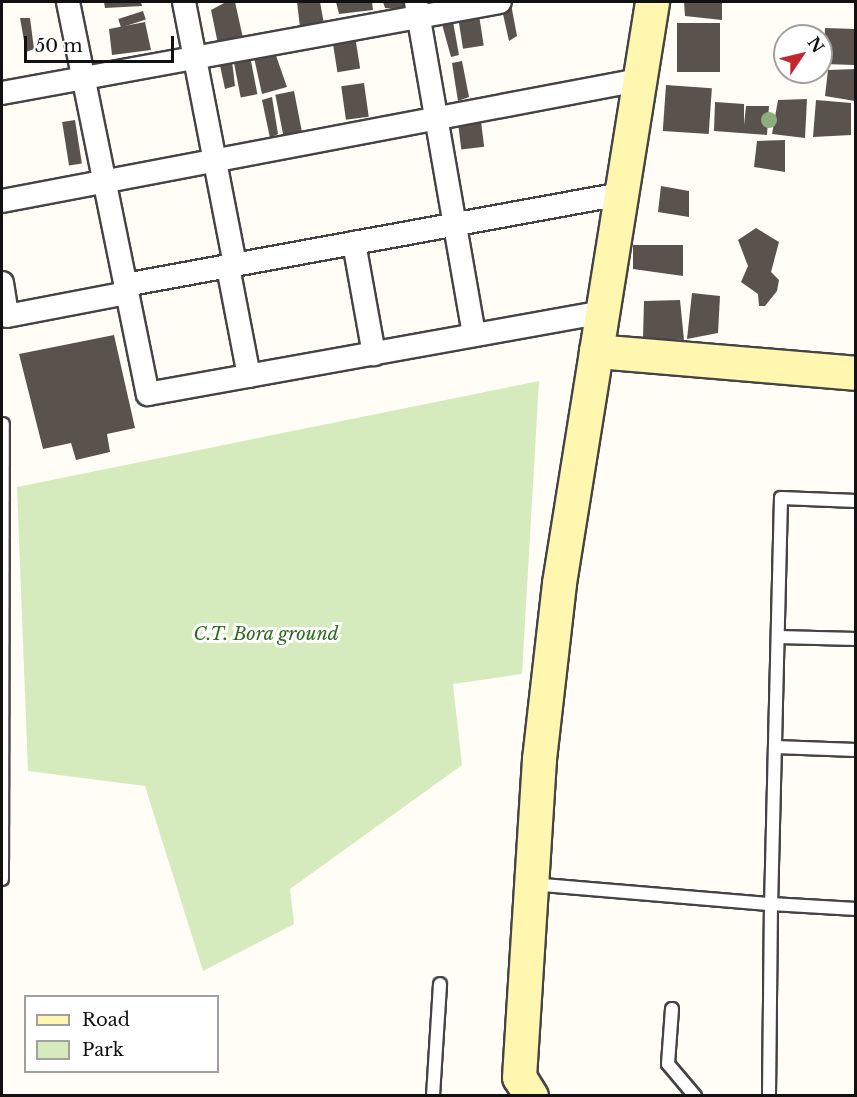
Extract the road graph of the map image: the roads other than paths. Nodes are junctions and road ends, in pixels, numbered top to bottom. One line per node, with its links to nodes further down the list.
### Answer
1 (68, 2): 7 (street)
2 (184, 2): 6 (street)
3 (500, 2): 5 (street)
4 (652, 2): 8 (street)
5 (418, 10): 6 (street); 10 (street)
6 (195, 58): 7 (street); 11 (street)
7 (83, 78): 9 (street); 12 (street)
8 (639, 80): 10 (street); 13 (street)
9 (2, 93)
10 (437, 118): 11 (street); 15 (street)
11 (214, 161): 12 (street); 17 (street)
12 (104, 182): 14 (street); 19 (street)
13 (621, 194): 15 (street); 20 (street)
14 (2, 201)
15 (455, 225): 16 (street); 21 (street)
16 (354, 243): 17 (street); 23 (street)
17 (232, 266): 19 (street); 25 (street)
18 (2, 283): 19 (street)
19 (126, 289): 25 (street)
20 (602, 312): 21 (street); 22 (street)
21 (474, 335): 23 (street)
22 (596, 351): 24 (street); 33 (street)
23 (374, 354): 25 (street)
24 (855, 373)
25 (249, 376)
26 (3, 424): 32 (lane)
27 (855, 501): 28 (lane)
28 (778, 637): 29 (lane); 30 (lane)
29 (855, 639)
30 (775, 747): 31 (lane); 34 (lane)
31 (855, 750)
32 (2, 879)
33 (530, 884): 34 (lane); 39 (street)
34 (771, 904): 35 (lane); 41 (lane)
35 (855, 909)
36 (440, 984): 38 (lane)
37 (672, 1009): 40 (lane)
38 (433, 1095)
39 (531, 1095)
40 (695, 1095)
41 (769, 1095)

